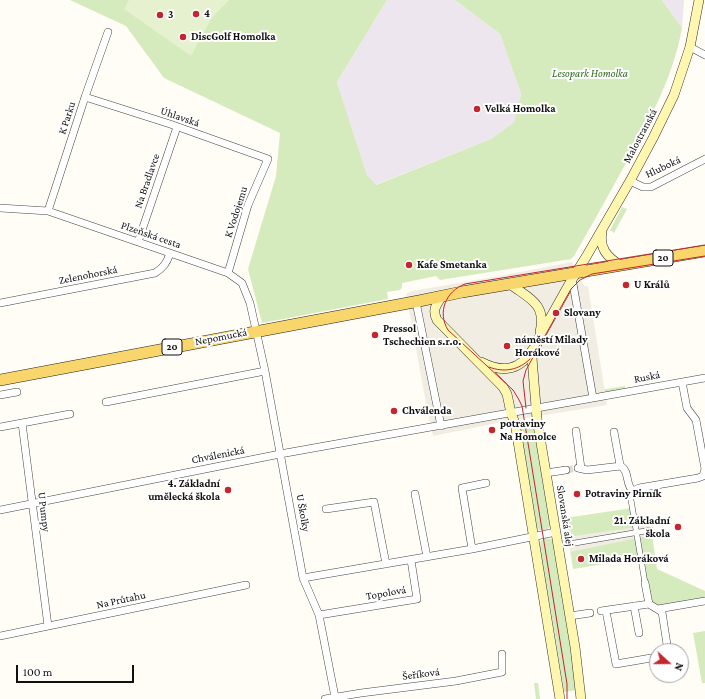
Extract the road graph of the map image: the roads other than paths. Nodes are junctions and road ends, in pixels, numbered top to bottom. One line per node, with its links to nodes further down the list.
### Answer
1 (699, 0): 3 (main road, Malostranská)
2 (108, 32): 5 (street, K Parku)
3 (690, 47): 4 (street); 9 (main road, Malostranská)
4 (705, 54)
5 (85, 97): 6 (street, Úhlavská); 11 (street, K Parku)
6 (177, 127): 7 (street, Úhlavská); 13 (street, Na Bradlavce)
7 (268, 159): 17 (street, K Vodojemu)
8 (705, 159): 9 (street, Hluboká)
9 (630, 181): 12 (main road, Malostranská)
10 (0, 208): 11 (street, Plzeňská cesta)
11 (48, 211): 13 (street, Plzeňská cesta)
12 (605, 223): 16 (main road); 18 (main road, Malostranská)
13 (138, 242): 15 (street, Plzeňská cesta)
14 (705, 251): 16 (main road, 20)
15 (170, 253): 17 (street, Plzeňská cesta); 22 (street, Zelenohorská)
16 (620, 265): 18 (main road, 20)
17 (228, 273): 24 (street, Plzeňská cesta)
18 (574, 275): 19 (main road, 20); 25 (main road); 33 (street)
19 (510, 284): 20 (main road, 20); 25 (main road)
20 (442, 296): 21 (main road, 20); 23 (main road)
21 (418, 302): 23 (main road); 24 (main road, Nepomucká / 20); 39 (street)
22 (0, 303)
23 (435, 315): 26 (main road)
24 (256, 331): 27 (street, U Školky); 29 (main road, Nepomucká / 20)
25 (537, 341): 26 (main road); 35 (main road)
26 (475, 358): 36 (main road)
27 (265, 370): 34 (street); 43 (street, U Školky)
28 (705, 378): 30 (street, Ruská)
29 (0, 380)
30 (682, 382): 33 (street, Ruská); 48 (street)
31 (17, 392): 32 (street)
32 (0, 395)
33 (593, 398): 35 (street)
34 (106, 402)
35 (536, 408): 36 (street); 46 (main road, Slovanská alej)
36 (511, 413): 39 (street); 56 (main road)
37 (70, 414): 38 (street)
38 (22, 423): 40 (street); 50 (street, U Pumpy)
39 (441, 426): 43 (street, Chválenická)
40 (0, 428)
41 (576, 431): 44 (street)
42 (614, 432): 44 (street)
43 (280, 454): 50 (street, Chválenická); 62 (street, U Školky)
44 (620, 465): 48 (street)
45 (566, 470): 46 (street)
46 (546, 473): 54 (main road, Slovanská alej)
47 (486, 483): 58 (street)
48 (633, 491): 55 (street)
49 (415, 494): 59 (street)
50 (32, 504): 52 (street, Chválenická); 72 (street, U Pumpy)
51 (326, 509): 61 (street)
52 (0, 510)
53 (651, 530): 55 (street)
54 (556, 532): 56 (street); 71 (main road, Slovanská alej)
55 (636, 532): 57 (street); 63 (street)
56 (534, 536): 58 (street); 80 (main road)
57 (569, 544)
58 (472, 549): 59 (street)
59 (427, 557): 60 (street)
60 (410, 560): 61 (street); 70 (street, Topolová)
61 (386, 564): 62 (street)
62 (303, 578): 70 (street, U Školky)
63 (645, 583): 66 (street)
64 (246, 585): 72 (street, Na Průtahu)
65 (705, 601): 68 (street)
66 (649, 604): 67 (street); 68 (street)
67 (634, 606): 73 (street); 77 (street)
68 (660, 610): 75 (street)
69 (590, 613): 71 (street)
70 (319, 615): 78 (street, U Školky)
71 (570, 616): 81 (main road, Slovanská alej)
72 (48, 626): 74 (street, Na Průtahu)
73 (639, 633)
74 (0, 636)
75 (666, 643)
76 (502, 654): 78 (street, Šeříková)
77 (649, 658)
78 (335, 697): 79 (street, Šeříková)
79 (325, 699)
80 (560, 699)
81 (582, 699)

